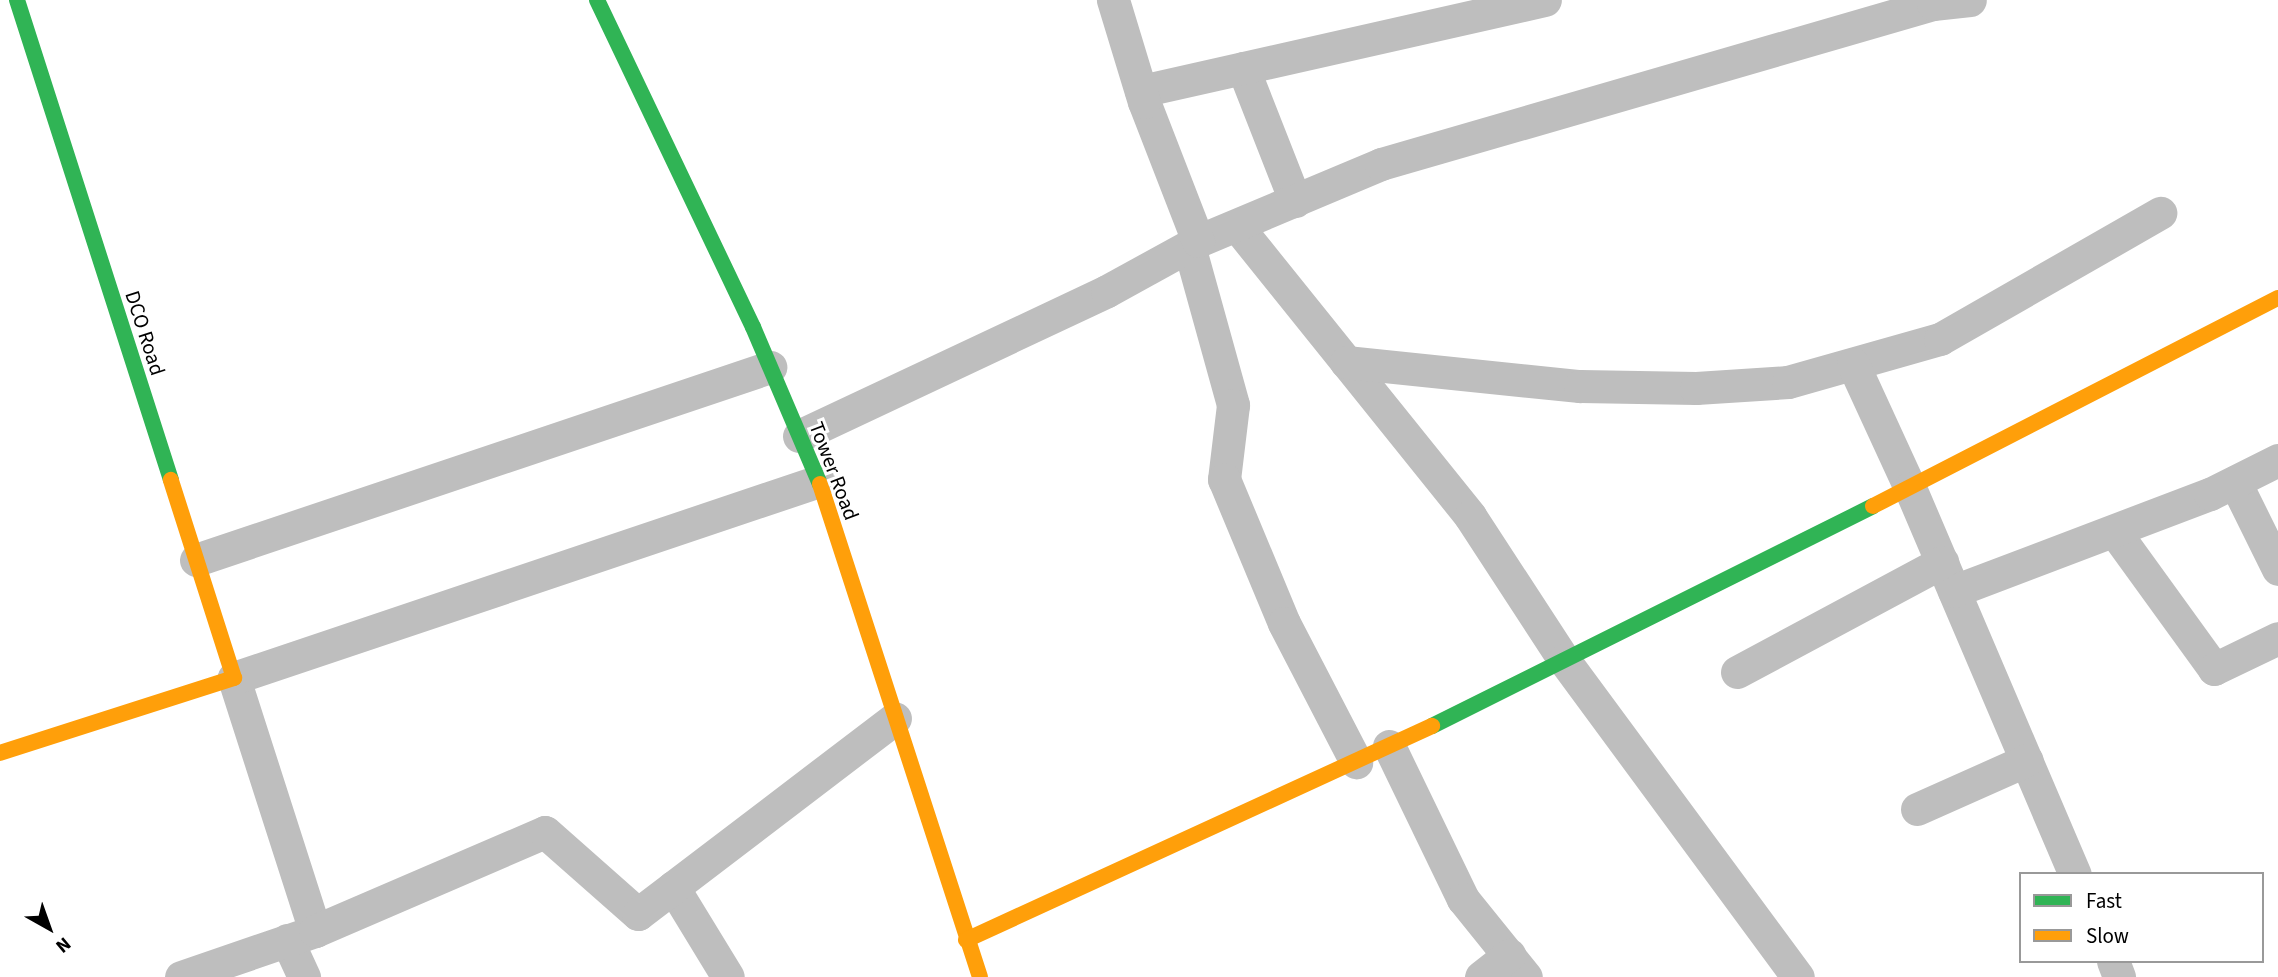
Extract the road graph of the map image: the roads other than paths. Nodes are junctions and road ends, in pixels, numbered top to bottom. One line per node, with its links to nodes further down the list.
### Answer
1 (17, 0): 22 (street, DCO Road)
2 (597, 0): 15 (street, Tower Road)
3 (1113, 0): 7 (street)
4 (1545, 0): 6 (street)
5 (1970, 0): 8 (street)
6 (1243, 68): 7 (street); 8 (street)
7 (1141, 91): 11 (street)
8 (1295, 201): 10 (street)
9 (2160, 213): 14 (street)
10 (1237, 226): 11 (street); 13 (street)
11 (1193, 244): 16 (street); 33 (street)
12 (2278, 298): 20 (street)
13 (1346, 362): 14 (street); 26 (street)
14 (1853, 364): 20 (street)
15 (770, 367): 16 (street, Tower Road); 22 (street)
16 (799, 436): 18 (street, Tower Road)
17 (2278, 460): 19 (street)
18 (819, 481): 28 (street); 29 (street, Tower Road)
19 (2235, 482): 21 (street); 23 (street)
20 (1910, 488): 24 (street); 26 (street)
21 (2115, 532): 24 (street); 25 (street)
22 (196, 560): 28 (street, DCO Road)
23 (2278, 569)
24 (1948, 577): 27 (street); 32 (street)
25 (2278, 639)
26 (1564, 660): 30 (street); 45 (street)
27 (1737, 672)
28 (234, 678): 31 (street); 37 (street)
29 (895, 718): 36 (street); 38 (street, Tower Road)
30 (1389, 746): 33 (street); 39 (street)
31 (0, 752)
32 (2027, 761): 34 (street); 35 (street)
33 (1356, 762): 38 (street)
34 (1917, 809)
35 (2074, 872)
36 (673, 887): 37 (street); 42 (street)
37 (301, 935): 40 (street); 41 (street)
38 (966, 940): 43 (street, Tower Road)
39 (1518, 966): 44 (street)
40 (181, 977)
41 (304, 977)
42 (728, 977)
43 (980, 977)
44 (1481, 977)
45 (1798, 977)

